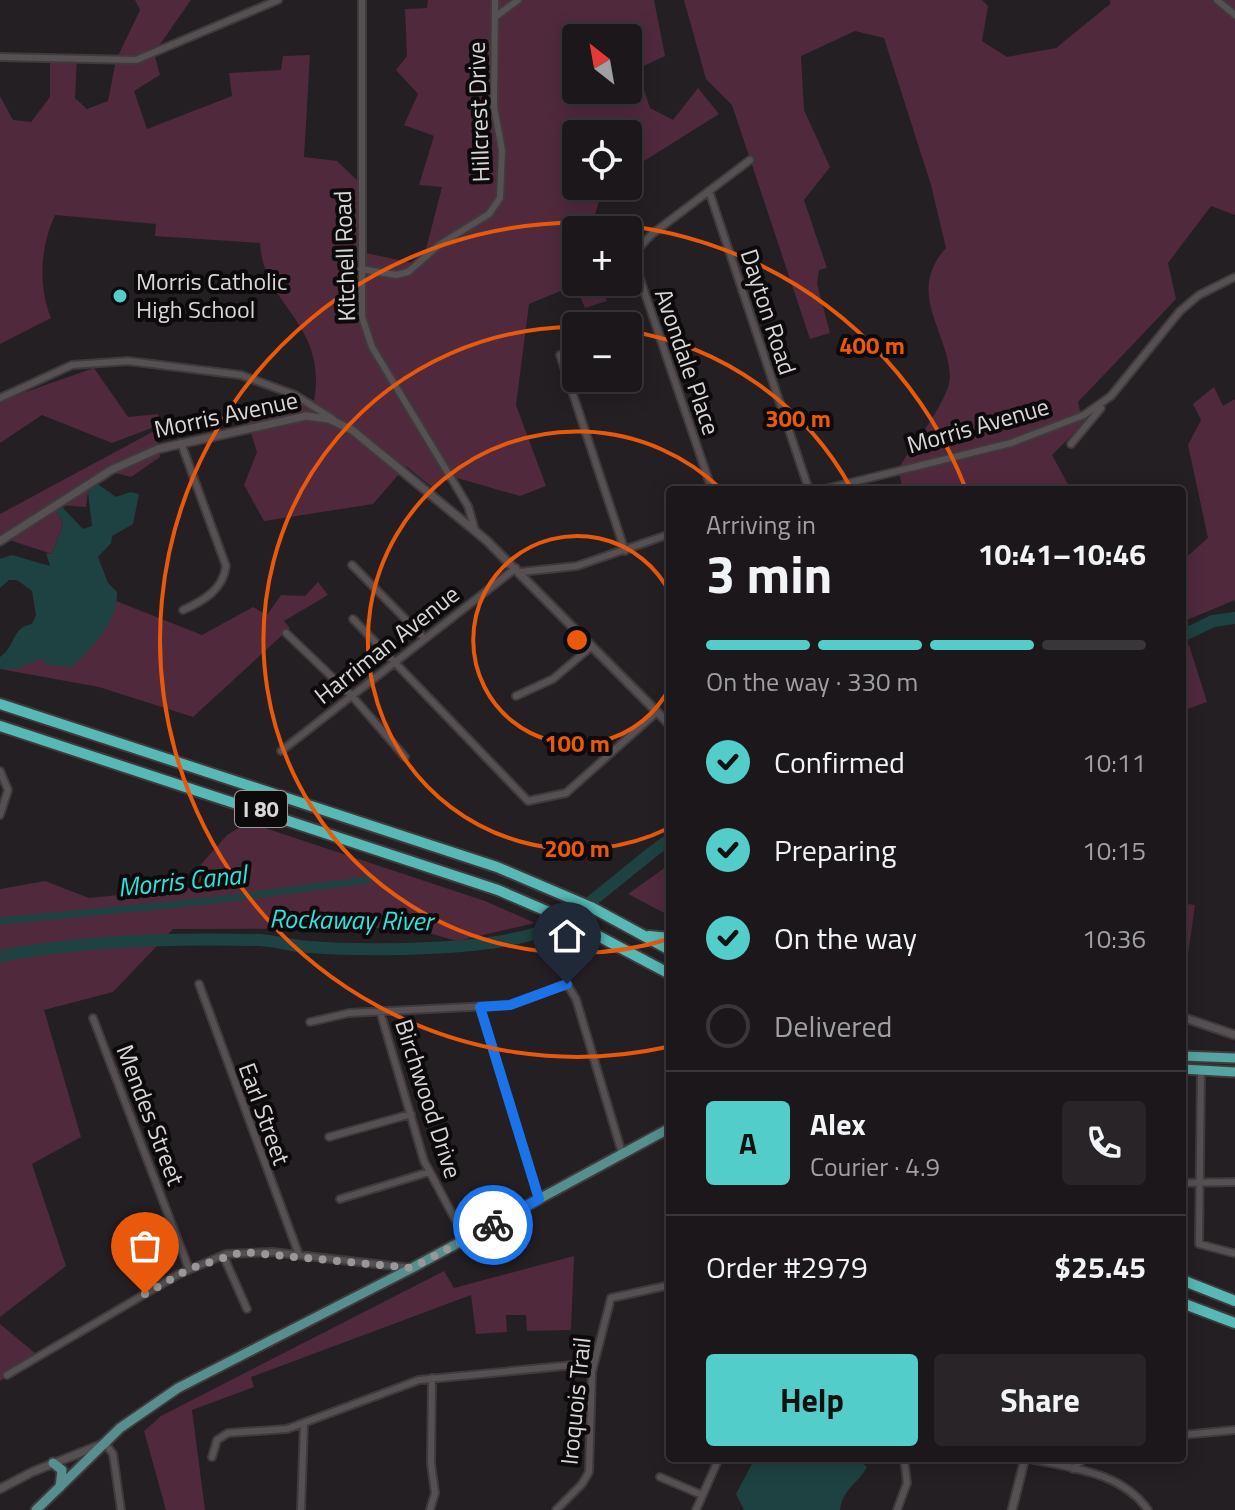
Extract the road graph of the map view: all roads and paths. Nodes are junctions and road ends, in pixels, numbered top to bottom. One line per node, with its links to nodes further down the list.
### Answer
1 (278, 0): 8 (street)
2 (362, 0): 11 (street, Kitchell Road)
3 (495, 0): 7 (street, Hillcrest Drive)
4 (518, 0): 7 (street)
5 (1218, 0): 6 (street)
6 (1235, 15)
7 (494, 17): 11 (street, Hillcrest Drive)
8 (0, 57)
9 (750, 160): 10 (street)
10 (709, 191): 19 (street, Avondale Place); 20 (street, Dayton Road)
11 (361, 269): 22 (street, Kitchell Road)
12 (1235, 277): 14 (street, Morris Avenue)
13 (560, 355): 25 (street)
14 (1111, 396): 18 (street); 21 (street, Morris Avenue)
15 (0, 398): 16 (street)
16 (338, 422): 17 (street, Morris Avenue); 22 (street)
17 (181, 443): 24 (street, Morris Avenue); 28 (street)
18 (1071, 444)
19 (711, 486)
20 (808, 486)
21 (837, 486)
22 (475, 530): 27 (street)
23 (666, 536): 25 (street)
24 (0, 541)
25 (625, 551): 27 (street)
26 (352, 565): 31 (street)
27 (518, 570): 31 (street, Harriman Avenue); 32 (street)
28 (183, 610)
29 (353, 619): 33 (street)
30 (286, 633): 34 (street)
31 (425, 639): 33 (street, Harriman Avenue)
32 (592, 646): 35 (street); 37 (street)
33 (394, 663): 34 (street, Harriman Avenue); 37 (street)
34 (352, 696): 40 (street, Harriman Avenue); 41 (street)
35 (516, 696)
36 (0, 704): 44 (highway, I 80)
37 (657, 712): 38 (street)
38 (666, 721)
39 (0, 726): 47 (highway, I 80)
40 (281, 751)
41 (405, 757)
42 (0, 771): 43 (street)
43 (0, 815)
44 (645, 935): 45 (highway); 46 (highway, I 80)
45 (666, 938)
46 (666, 948)
47 (666, 972)
48 (199, 984): 73 (street, Earl Street)
49 (480, 1007): 50 (street); 63 (street); 69 (street)
50 (380, 1011): 53 (street); 60 (street, Birchwood Drive)
51 (93, 1018): 75 (street, Mendes Street)
52 (1186, 1018): 54 (street)
53 (310, 1022)
54 (1235, 1035)
55 (1186, 1056): 56 (highway)
56 (1235, 1058)
57 (1186, 1069): 58 (highway)
58 (1201, 1070): 59 (highway); 67 (street)
59 (1235, 1072)
60 (411, 1114): 62 (street); 64 (street, Birchwood Drive)
61 (666, 1130): 63 (main road)
62 (329, 1137)
63 (622, 1153): 69 (main road)
64 (429, 1172): 68 (street); 70 (street, Birchwood Drive)
65 (1235, 1182): 67 (street)
66 (1186, 1183): 67 (street)
67 (1200, 1183): 71 (street)
68 (340, 1199)
69 (539, 1199): 70 (main road)
70 (466, 1240): 74 (main road)
71 (1233, 1253)
72 (223, 1255): 73 (street); 75 (street); 80 (street)
73 (299, 1255): 74 (street)
74 (412, 1268): 88 (main road)
75 (189, 1269): 83 (street)
76 (1186, 1282): 78 (highway)
77 (666, 1286): 82 (street, Iroquois Trail)
78 (1235, 1301)
79 (1186, 1305): 81 (highway)
80 (247, 1309)
81 (1235, 1323)
82 (594, 1363): 84 (street); 105 (street, Iroquois Trail)
83 (7, 1375)
84 (432, 1378): 85 (street); 104 (street)
85 (304, 1424): 89 (street); 103 (street)
86 (1235, 1430): 87 (street)
87 (1186, 1435)
88 (105, 1443): 95 (street); 98 (main road); 102 (street)
89 (212, 1457)
90 (717, 1462): 100 (street)
91 (904, 1462): 107 (street)
92 (1025, 1462): 108 (street)
93 (1043, 1462): 96 (street)
94 (1080, 1462): 96 (street)
95 (53, 1463): 98 (main road); 99 (street)
96 (1073, 1469): 109 (street)
97 (660, 1477): 100 (street)
98 (60, 1487): 101 (main road)
99 (0, 1489)
100 (702, 1495): 106 (street)
101 (36, 1510)
102 (121, 1510)
103 (301, 1510)
104 (430, 1510)
105 (556, 1510)
106 (696, 1510)
107 (897, 1510)
108 (1012, 1510)
109 (1148, 1510)

